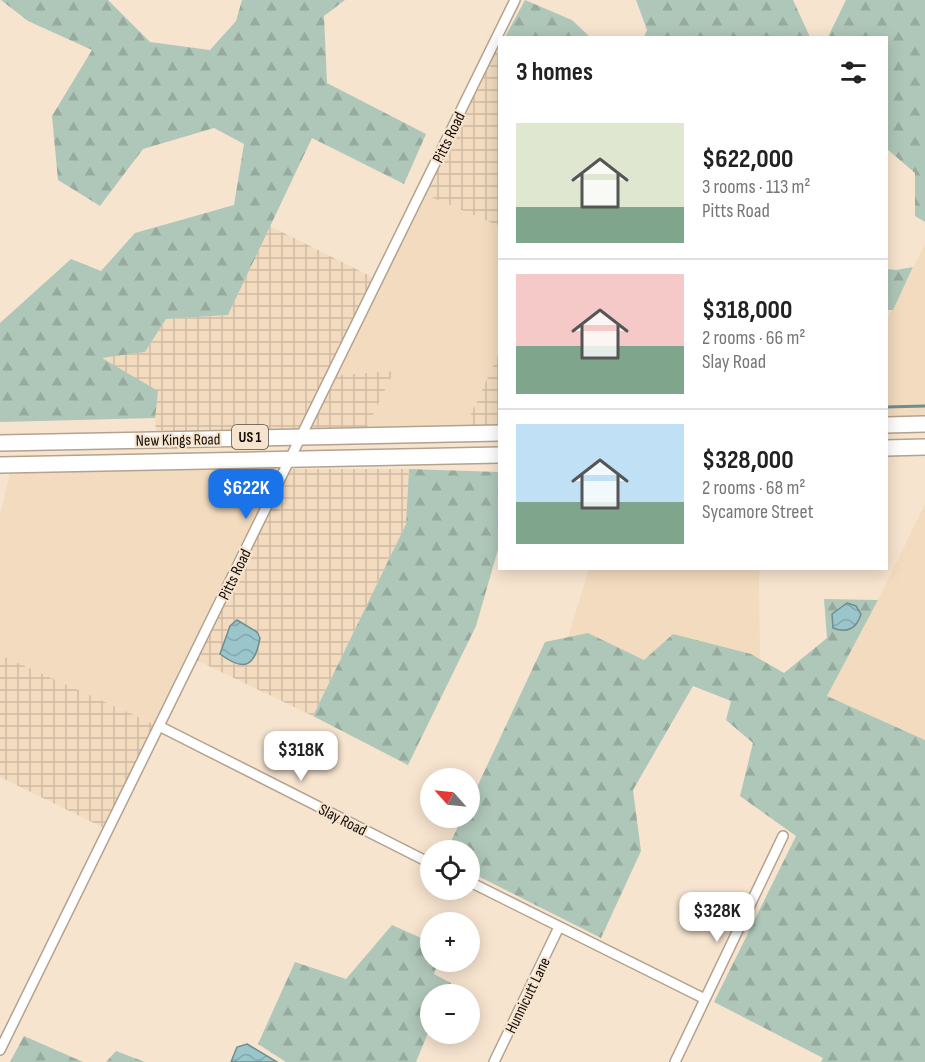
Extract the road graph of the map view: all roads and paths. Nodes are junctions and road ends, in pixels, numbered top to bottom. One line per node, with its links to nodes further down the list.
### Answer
1 (515, 0): 5 (street, Pitts Road)
2 (925, 424): 3 (highway)
3 (888, 425)
4 (498, 433): 5 (highway, New Kings Road / US 1)
5 (302, 436): 6 (highway, New Kings Road / US 1); 10 (street, Pitts Road)
6 (0, 443)
7 (925, 447): 8 (highway)
8 (888, 448)
9 (498, 455): 10 (highway, New Kings Road / US 1)
10 (290, 459): 11 (highway, New Kings Road / US 1); 12 (street, Pitts Road)
11 (0, 465)
12 (159, 726): 14 (street, Slay Road); 18 (street, Pitts Road)
13 (783, 836): 17 (street)
14 (420, 858)
15 (480, 887): 16 (street)
16 (559, 927): 17 (street); 19 (street, Hunnicutt Lane)
17 (705, 999): 20 (street)
18 (0, 1050)
19 (494, 1062)
20 (675, 1062)

